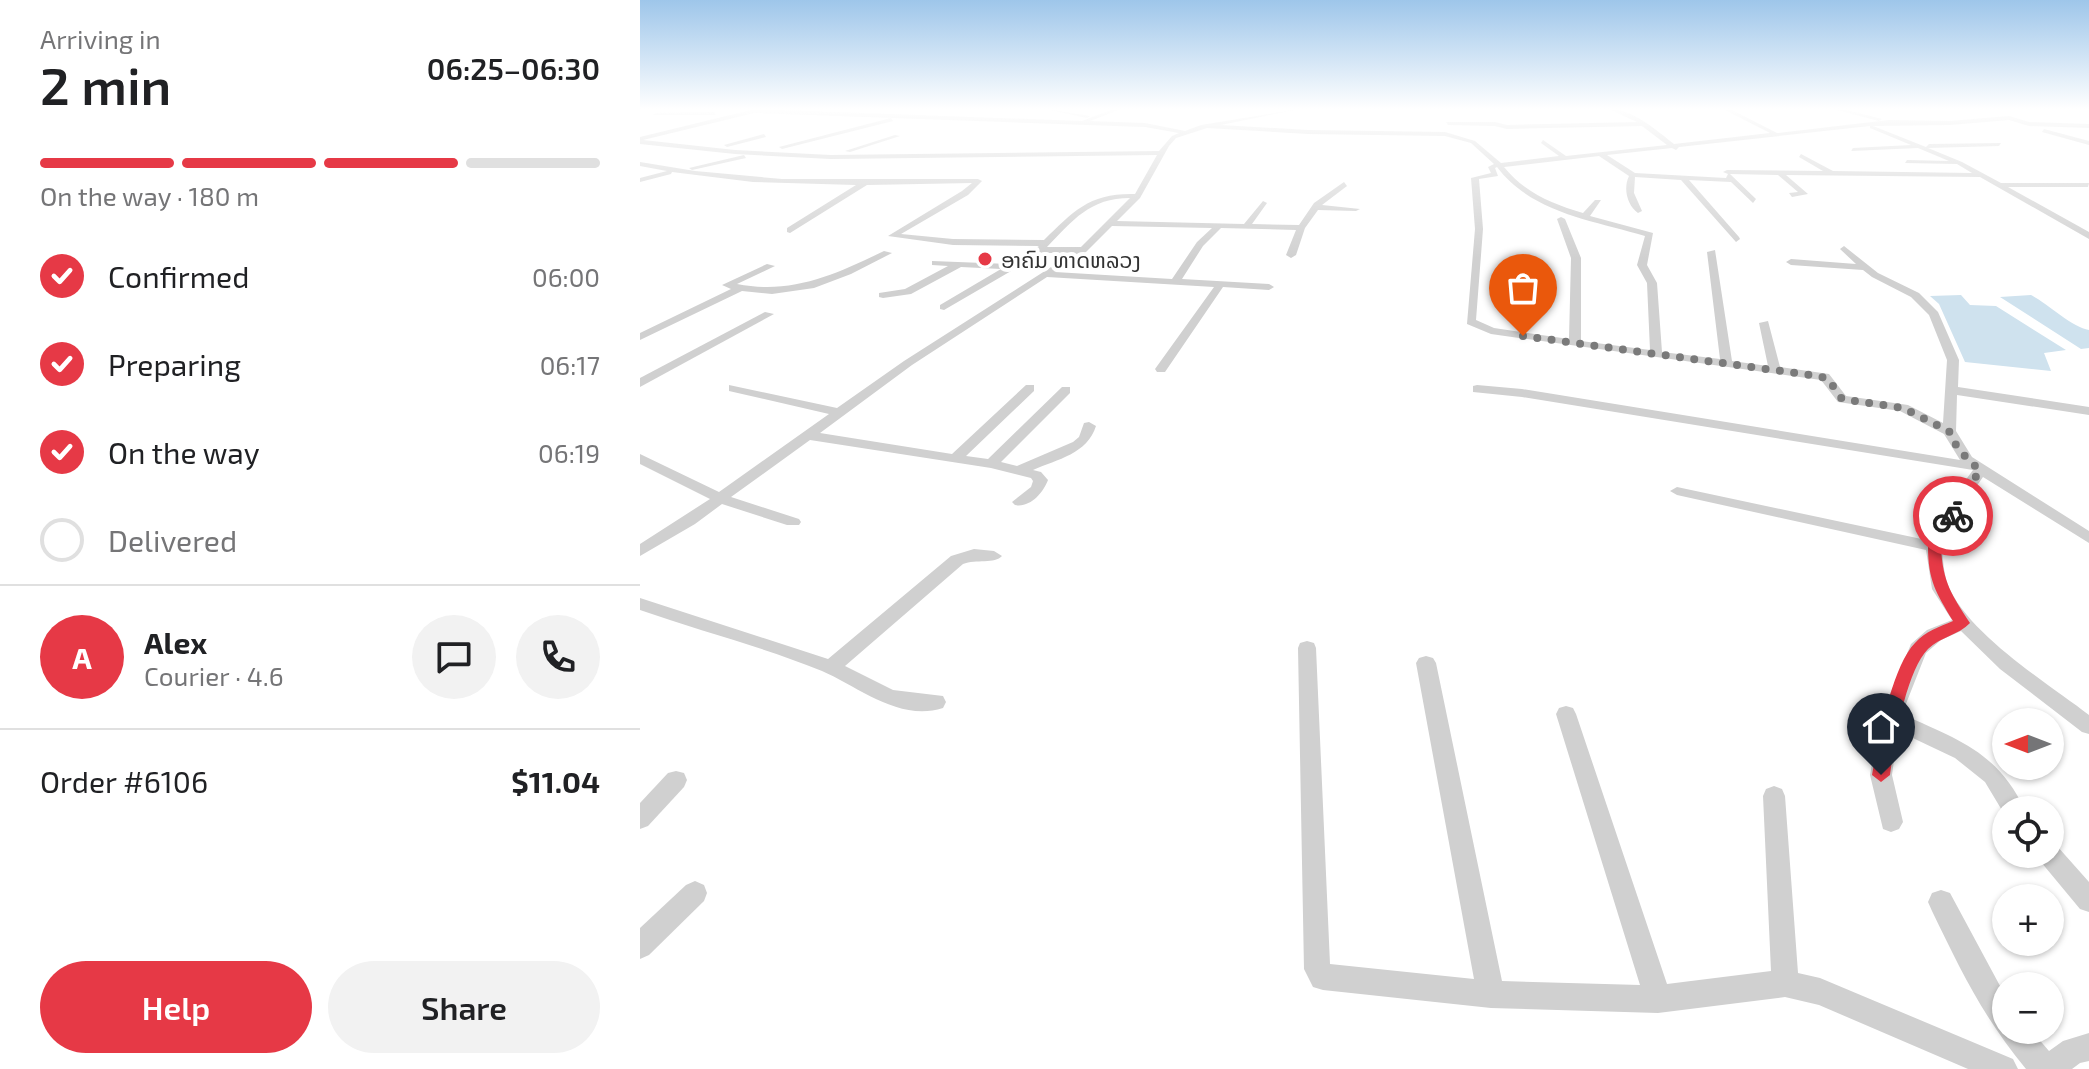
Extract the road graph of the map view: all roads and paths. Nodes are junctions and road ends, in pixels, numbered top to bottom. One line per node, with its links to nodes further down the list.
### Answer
1 (733, 159): 19 (street)
2 (794, 159): 13 (street)
3 (895, 159): 17 (street)
4 (980, 159): 16 (street)
5 (1158, 159): 39 (street)
6 (1488, 159): 18 (street)
7 (1560, 159): 18 (street)
8 (1612, 159): 25 (street)
9 (1806, 159): 26 (street)
10 (1951, 159): 14 (street)
11 (1786, 160): 23 (street)
12 (1907, 162): 14 (street)
13 (782, 163)
14 (1960, 163): 27 (street)
15 (640, 164): 19 (street)
16 (972, 165)
17 (871, 169)
18 (1499, 171): 46 (street); 77 (street)
19 (676, 172): 28 (street); 30 (street)
20 (756, 172): 28 (street)
21 (962, 173): 31 (street)
22 (1780, 173): 23 (street); 32 (street); 38 (street)
23 (1806, 173): 26 (street)
24 (856, 175): 33 (street)
25 (1633, 175): 29 (street); 45 (street)
26 (1835, 175): 27 (street)
27 (1983, 175): 36 (street)
28 (742, 177): 33 (street)
29 (1683, 177): 32 (street); 54 (street)
30 (640, 180)
31 (952, 180): 34 (street); 55 (street)
32 (1733, 180): 40 (street)
33 (842, 182): 34 (street)
34 (865, 183): 52 (street)
35 (1344, 184): 43 (street)
36 (2000, 185): 37 (street); 53 (street)
37 (2088, 185)
38 (1792, 195)
39 (1137, 196): 48 (street); 55 (street)
40 (1753, 201)
41 (1598, 202): 46 (street)
42 (1263, 203): 50 (street)
43 (1315, 207): 44 (street); 51 (street)
44 (1356, 209)
45 (1638, 211)
46 (1584, 217): 78 (street)
47 (1561, 219): 77 (street)
48 (1111, 223): 49 (street); 57 (street)
49 (1219, 226): 50 (street); 68 (street)
50 (1247, 226): 51 (street)
51 (1301, 228): 60 (street)
52 (790, 230)
53 (2089, 236)
54 (1736, 239)
55 (1043, 247): 57 (street); 65 (street)
56 (1844, 249): 66 (street)
57 (1083, 250): 67 (street)
58 (1712, 252): 79 (street)
59 (887, 253): 71 (street)
60 (1291, 255)
61 (1791, 262): 66 (street)
62 (935, 263): 63 (street)
63 (960, 264): 65 (street); 72 (street)
64 (770, 266): 71 (street)
65 (1011, 267): 73 (street)
66 (1866, 267): 87 (street)
67 (1049, 275): 68 (street); 90 (street)
68 (1175, 282): 69 (street)
69 (1220, 285): 70 (street); 80 (street)
70 (1269, 287)
71 (741, 288): 76 (street)
72 (883, 295)
73 (944, 307)
74 (769, 314): 82 (street)
75 (1764, 323): 81 (street)
76 (640, 337)
77 (1577, 344): 78 (street)
78 (1656, 355): 79 (street)
79 (1726, 363): 81 (street)
80 (1161, 369)
81 (1775, 370): 88 (street)
82 (640, 383)
83 (733, 388): 90 (street)
84 (1030, 388): 95 (street)
85 (1477, 389): 98 (street)
86 (1066, 390): 97 (street)
87 (1950, 390): 89 (street); 91 (street)
88 (1903, 408): 91 (street); 93 (street)
89 (2089, 411)
90 (838, 412): 94 (street)
91 (1949, 412): 93 (street)
92 (1089, 426): 99 (street)
93 (1949, 431): 98 (street)
94 (806, 435): 95 (street); 101 (street)
95 (957, 457): 97 (street)
96 (640, 458): 101 (street)
97 (991, 464): 99 (street)
98 (1976, 469): 104 (street); 105 (street)
99 (1018, 471): 102 (street)
100 (1677, 491): 105 (street)
101 (721, 499): 103 (street); 106 (street)
102 (1020, 502)
103 (793, 522)
104 (2085, 533)
105 (1934, 547): 109 (street)
106 (640, 551)
107 (994, 556): 112 (street)
108 (640, 604): 112 (street)
109 (1962, 623): 115 (street); 116 (street)
110 (1307, 648): 128 (street)
111 (1426, 663): 128 (street)
112 (831, 667): 113 (street)
113 (936, 702)
114 (1566, 714): 129 (street)
115 (1890, 718): 119 (street); 121 (street)
116 (2089, 726)
117 (676, 780): 120 (street)
118 (1774, 796): 127 (street)
119 (2006, 796)
120 (640, 819)
121 (1891, 822)
122 (2061, 868): 124 (street)
123 (695, 893): 126 (street)
124 (2089, 900)
125 (1941, 902): 130 (street)
126 (640, 946)
127 (1785, 983): 129 (street); 133 (street)
128 (1491, 994): 129 (street)
129 (1658, 999)
130 (1992, 1001)
131 (2024, 1044): 134 (street)
132 (2089, 1047): 135 (street)
133 (2003, 1069)
134 (2045, 1069)
135 (2055, 1069)

